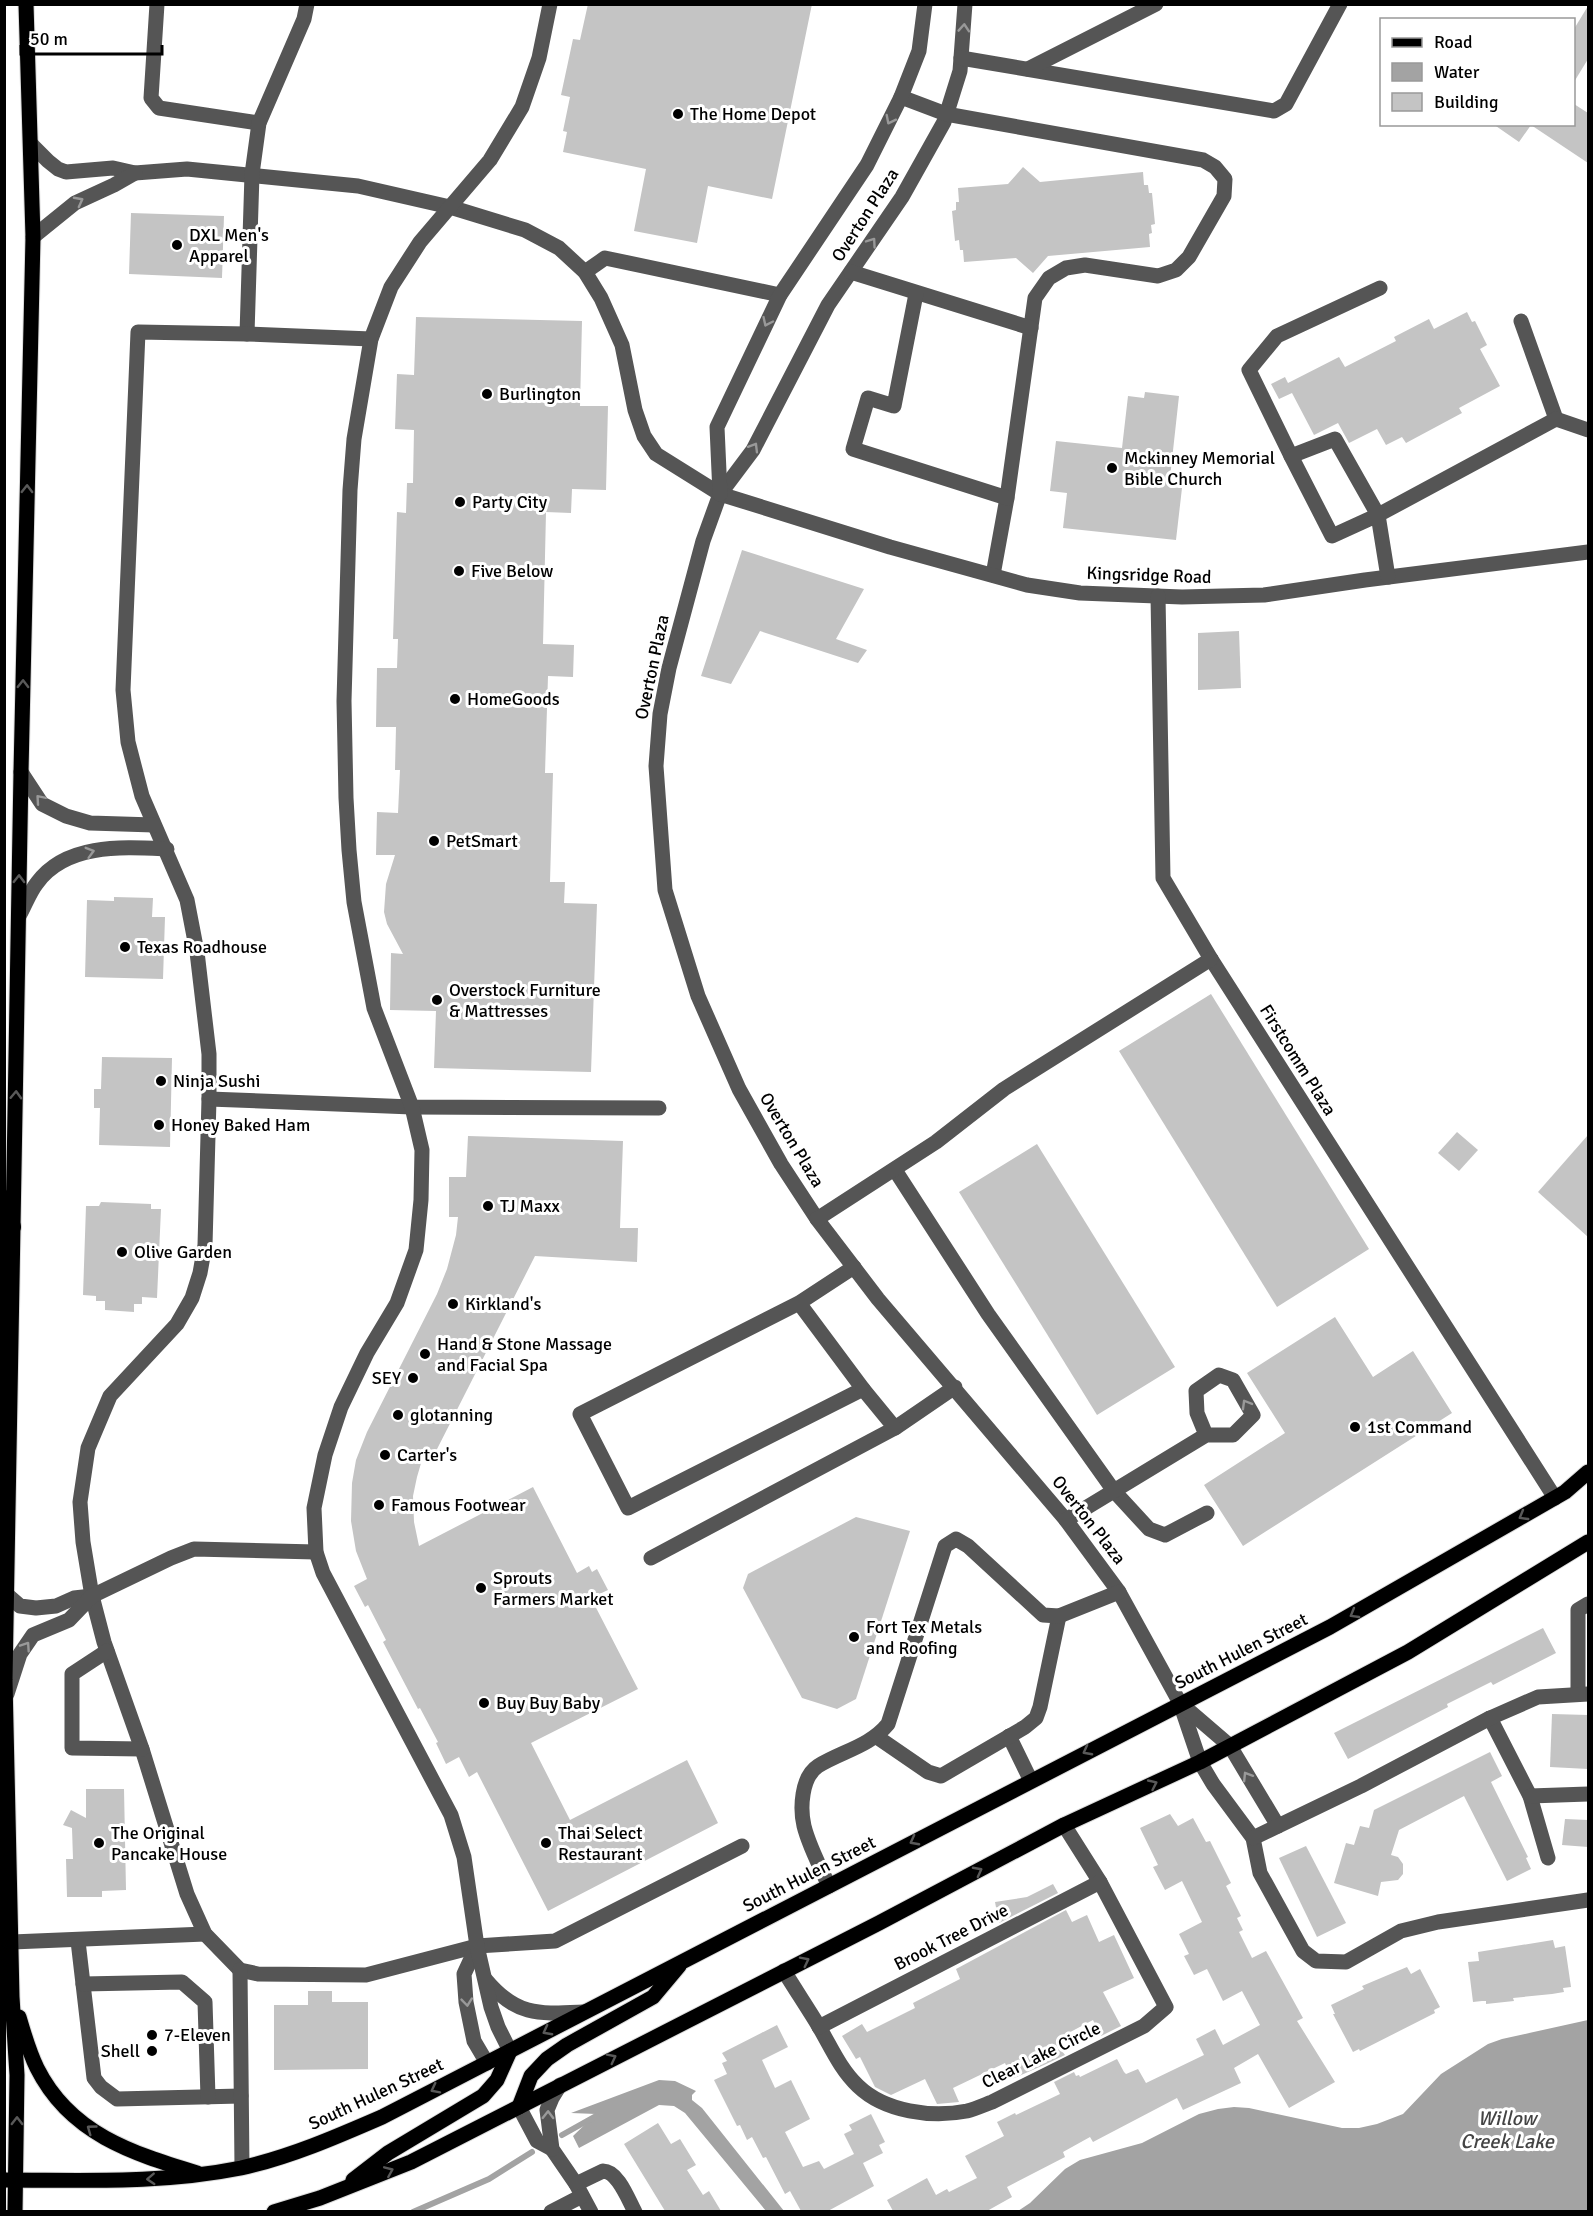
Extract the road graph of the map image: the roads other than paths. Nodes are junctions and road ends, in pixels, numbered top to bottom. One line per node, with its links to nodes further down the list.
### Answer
1 (26, 4): 14 (main road)
2 (157, 4): 13 (street)
3 (307, 4): 13 (street)
4 (550, 4): 17 (street)
5 (925, 4): 11 (street, Overton Plaza)
6 (965, 4): 9 (street, Overton Plaza, one-way to 6)
7 (1156, 4): 10 (street)
8 (1340, 4): 10 (street)
9 (961, 58): 10 (street); 12 (street, Overton Plaza)
10 (1028, 69)
11 (901, 97): 12 (street); 23 (street, Overton Plaza, one-way to 23)
12 (946, 114): 20 (street, Overton Plaza, one-way to 12); 25 (street)
13 (259, 123): 16 (street)
14 (31, 144): 15 (street); 18 (main road)
15 (135, 173): 16 (street, Kingsridge Road); 18 (street, one-way to 15)
16 (252, 174): 17 (street, Kingsridge Road); 26 (street)
17 (450, 207): 19 (street, Kingsridge Road); 27 (street)
18 (33, 237): 38 (main road, one-way to 18)
19 (585, 272): 23 (street); 31 (street, Kingsridge Road)
20 (851, 272): 22 (street); 31 (street, Overton Plaza, one-way to 20)
21 (1380, 288): 30 (street)
22 (915, 294): 25 (street); 32 (street)
23 (780, 295): 31 (street, Overton Plaza, one-way to 31)
24 (1521, 321): 28 (street)
25 (1031, 328): 32 (street)
26 (247, 334): 27 (street); 39 (street)
27 (371, 339): 44 (street)
28 (1556, 419): 29 (street); 33 (street)
29 (1588, 430)
30 (1291, 456): 33 (street); 33 (street)
31 (720, 494): 35 (street, Kingsridge Road); 48 (street, Overton Plaza)
32 (1007, 498): 35 (street)
33 (1378, 515): 36 (street)
34 (1588, 552): 36 (street, Kingsridge Road)
35 (993, 575): 37 (street, Kingsridge Road)
36 (1388, 577): 37 (street, Kingsridge Road)
37 (1158, 596): 42 (street, Firstcomm Plaza)
38 (21, 772): 39 (street, one-way to 38); 41 (main road, one-way to 38)
39 (154, 825): 40 (street)
40 (167, 849): 41 (street, one-way to 40); 43 (street)
41 (19, 916): 49 (main road, one-way to 41)
42 (1211, 959): 46 (street); 58 (street, Firstcomm Plaza)
43 (209, 1099): 44 (street); 66 (street)
44 (412, 1107): 45 (street); 62 (street)
45 (659, 1108)
46 (895, 1170): 48 (street); 57 (street)
47 (4, 1198): 49 (highway)
48 (817, 1218): 50 (street, Overton Plaza)
49 (12, 1227): 65 (main road)
50 (854, 1267): 51 (street); 52 (street, Overton Plaza)
51 (799, 1303): 53 (street); 53 (street)
52 (955, 1388): 54 (street); 60 (street, Overton Plaza)
53 (863, 1389): 54 (street)
54 (895, 1428): 63 (street)
55 (1206, 1435): 57 (street)
56 (1588, 1472): 58 (main road, South Hulen Street)
57 (1114, 1491): 59 (street); 60 (street)
58 (1555, 1498): 72 (main road, South Hulen Street, one-way to 72)
59 (1207, 1514)
60 (1066, 1520): 64 (street, Overton Plaza)
61 (1588, 1542): 76 (main road)
62 (316, 1552): 66 (street); 93 (street)
63 (651, 1558)
64 (1119, 1592): 68 (street); 72 (street, Overton Plaza)
65 (6, 1593): 66 (street); 71 (main road)
66 (92, 1596): 69 (street); 71 (street, one-way to 66)
67 (1588, 1604): 70 (street)
68 (1059, 1616): 74 (street); 75 (street)
69 (107, 1651): 77 (street); 77 (street)
70 (1583, 1694): 73 (street)
71 (5, 1700): 92 (main road)
72 (1180, 1703): 76 (street); 78 (street); 79 (main road, South Hulen Street, one-way to 79)
73 (1490, 1718): 81 (street); 83 (street)
74 (1009, 1736): 75 (street); 79 (street)
75 (877, 1737): 88 (street)
76 (1230, 1746): 78 (main road); 83 (street, one-way to 76)
77 (142, 1749): 90 (street)
78 (1200, 1762): 82 (main road, one-way to 78); 84 (street)
79 (1031, 1781): 88 (main road, South Hulen Street, one-way to 88)
80 (1588, 1794): 81 (street)
81 (1530, 1796): 86 (street)
82 (1064, 1825): 87 (street, Clear Lake Circle); 96 (main road, one-way to 82)
83 (1278, 1826): 84 (street)
84 (1253, 1838): 89 (street)
85 (742, 1846): 93 (street)
86 (1548, 1858)
87 (1100, 1882): 101 (street, Brook Tree Drive); 101 (street, Clear Lake Circle)
88 (829, 1886): 94 (main road, South Hulen Street)
89 (1588, 1900)
90 (205, 1934): 91 (street); 95 (street)
91 (78, 1941): 92 (street); 98 (street)
92 (12, 1942): 99 (main road)
93 (477, 1946): 95 (street); 97 (street); 103 (street, one-way to 103)
94 (683, 1961): 100 (main road, South Hulen Street); 106 (main road)
95 (240, 1970): 108 (street)
96 (784, 1971): 101 (street, Clear Lake Circle); 107 (main road, one-way to 96)
97 (484, 1978): 100 (street); 102 (street)
98 (83, 1984): 109 (street); 109 (street)
99 (12, 1997): 105 (main road); 114 (main road, one-way to 99)
100 (584, 2012): 102 (main road, South Hulen Street, one-way to 102)
101 (819, 2026)
102 (510, 2050): 103 (main road, South Hulen Street); 104 (main road)
103 (487, 2063): 104 (main road); 113 (main road, South Hulen Street, one-way to 113)
104 (501, 2072): 106 (main road); 117 (main road)
105 (17, 2075): 110 (main road); 115 (main road, one-way to 105)
106 (527, 2083): 107 (main road); 111 (main road)
107 (555, 2087): 111 (main road); 112 (street, one-way to 107)
108 (241, 2096): 109 (street); 113 (street)
109 (208, 2097)
110 (4, 2101)
111 (519, 2107): 112 (street); 117 (main road, one-way to 111)
112 (552, 2149): 116 (street)
113 (242, 2167): 114 (main road, South Hulen Street)
114 (202, 2174): 115 (main road, South Hulen Street, one-way to 115)
115 (10, 2180): 118 (main road)
116 (579, 2190): 120 (street); 121 (street); 122 (street)
117 (339, 2191): 119 (main road)
118 (15, 2211)
119 (274, 2211)
120 (551, 2211)
121 (591, 2211)
122 (635, 2211)

